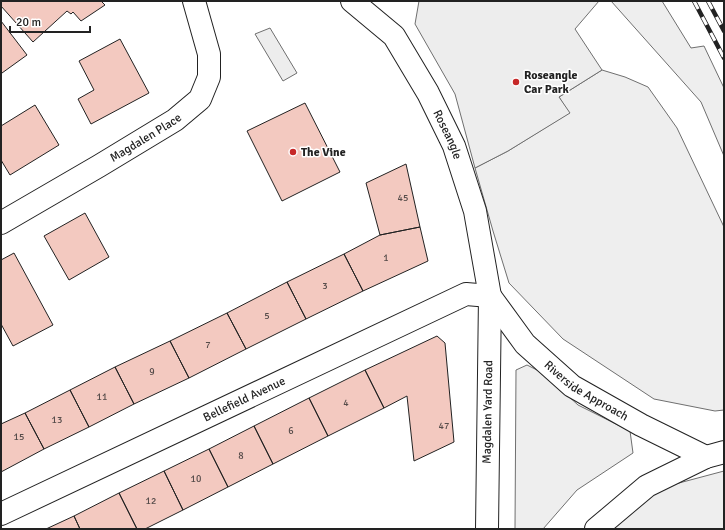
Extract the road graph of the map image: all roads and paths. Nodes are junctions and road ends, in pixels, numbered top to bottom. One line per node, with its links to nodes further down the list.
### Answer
1 (194, 1): 3 (street, Magdalen Place)
2 (352, 1): 4 (street, Roseangle)
3 (1, 223)
4 (490, 296): 5 (street, Riverside Approach); 6 (street, Bellefield Avenue); 7 (street, Magdalen Yard Road)
5 (715, 454): 8 (street, Riverside Approach)
6 (1, 514)
7 (487, 529)
8 (596, 529)

